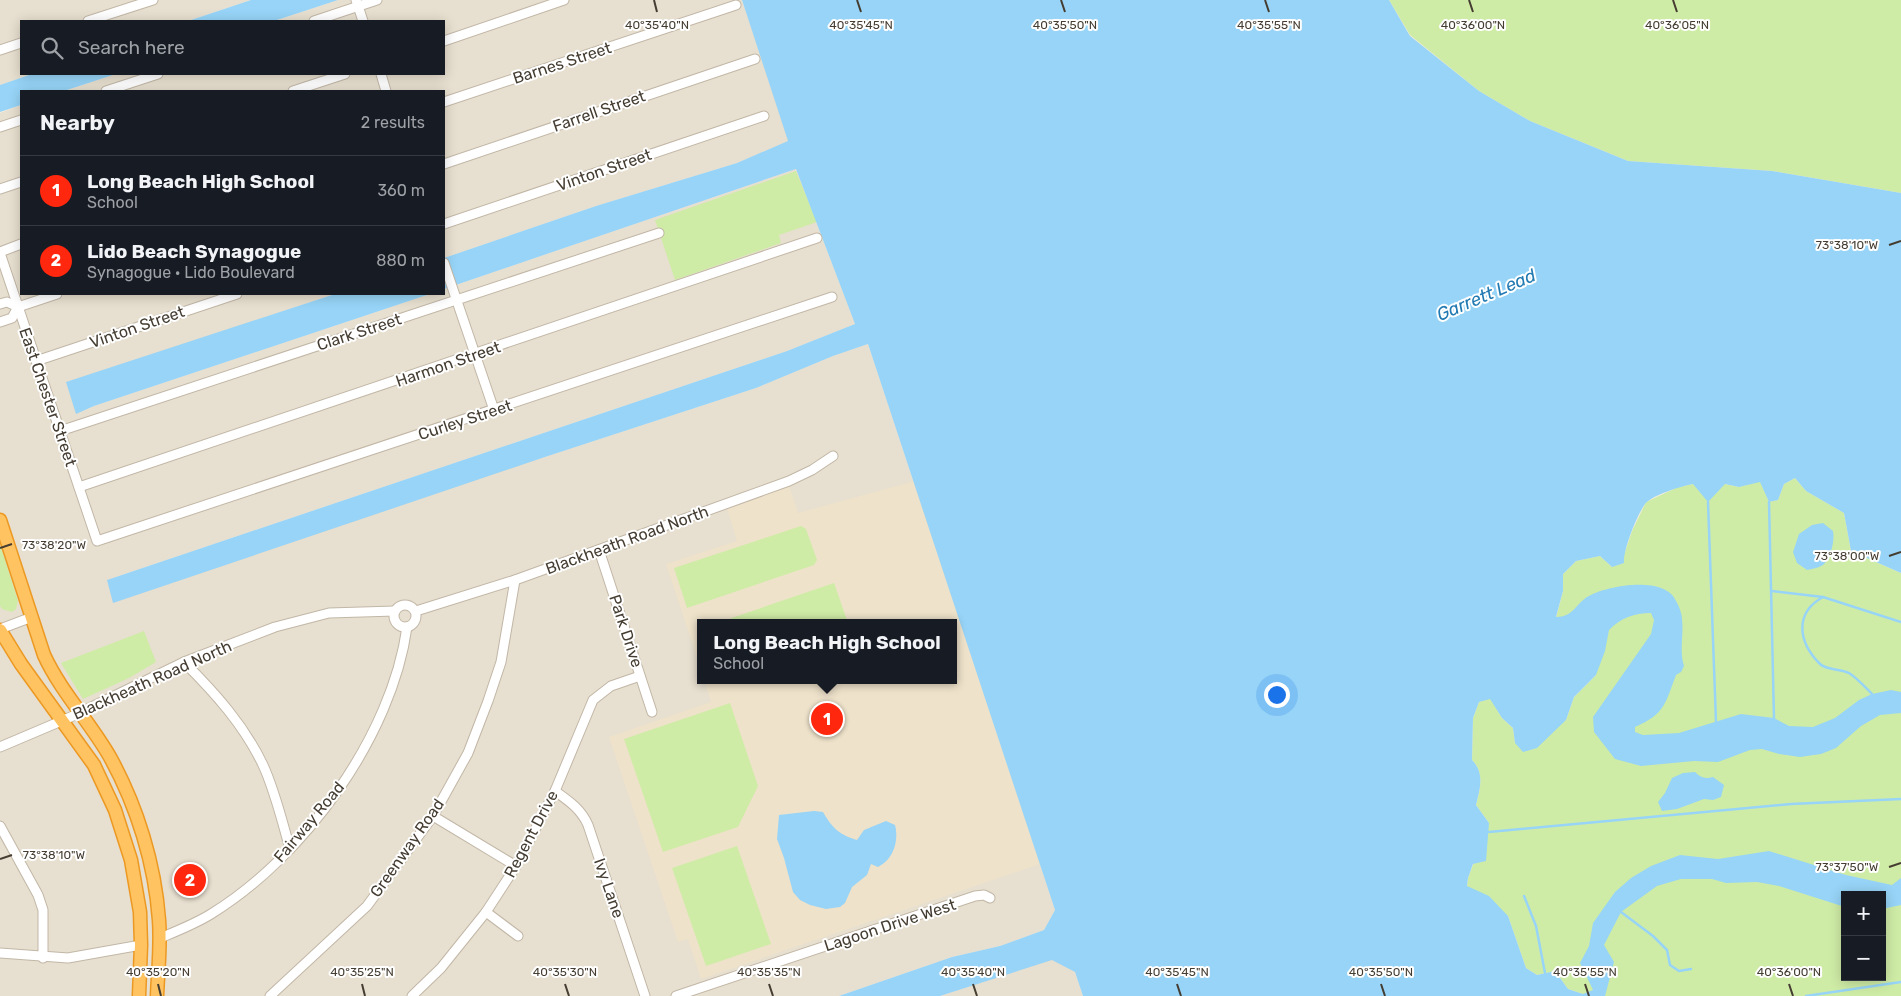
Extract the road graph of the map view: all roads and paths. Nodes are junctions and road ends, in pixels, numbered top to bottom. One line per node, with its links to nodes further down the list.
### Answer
1 (153, 0): 6 (street)
2 (377, 0): 4 (street)
3 (564, 0): 9 (street)
4 (357, 3): 7 (street); 8 (street)
5 (736, 5): 19 (street, Barnes Street)
6 (91, 20)
7 (316, 20)
8 (363, 20)
9 (445, 41)
10 (20, 43): 11 (street)
11 (0, 50)
12 (755, 59): 23 (street, Farrell Street)
13 (155, 75): 16 (street)
14 (342, 75): 17 (street)
15 (381, 75): 18 (street)
16 (109, 90)
17 (296, 90)
18 (386, 90)
19 (445, 102)
20 (764, 116): 26 (street, Vinton Street)
21 (20, 120): 22 (street)
22 (0, 127)
23 (445, 164)
24 (20, 182): 25 (street)
25 (0, 189)
26 (445, 224)
27 (659, 233): 34 (street, Clark Street)
28 (817, 238): 39 (street, Harmon Street)
29 (20, 244): 30 (street)
30 (0, 252): 37 (street, East Chester Street)
31 (445, 266): 34 (street)
32 (54, 295): 37 (street)
33 (234, 295): 40 (street, Vinton Street)
34 (455, 295): 39 (street); 42 (street, Clark Street)
35 (832, 297): 41 (street, Curley Street)
36 (0, 304): 37 (street)
37 (18, 307): 38 (street); 40 (street, East Chester Street)
38 (0, 322)
39 (475, 355): 41 (street); 44 (street, Harmon Street)
40 (36, 361): 42 (street, East Chester Street)
41 (494, 410): 46 (street, Curley Street)
42 (60, 431): 44 (street, East Chester Street)
43 (833, 456): 47 (street, Blackheath Road North)
44 (79, 487): 46 (street, East Chester Street)
45 (0, 520): 51 (highway)
46 (97, 541)
47 (599, 550): 48 (street, Blackheath Road North); 55 (street, Park Drive)
48 (515, 580): 50 (street, Blackheath Road North); 61 (street, Greenway Road)
49 (395, 611): 50 (street); 52 (street); 54 (street, Blackheath Road North)
50 (416, 611): 52 (street, Fairway Road)
51 (32, 617): 53 (street); 56 (highway)
52 (407, 627): 63 (street, Fairway Road)
53 (0, 629): 58 (highway)
54 (184, 662): 56 (street, Blackheath Road North); 63 (street)
55 (640, 676): 57 (street, Park Drive); 60 (street, Regent Drive)
56 (81, 712): 58 (street, Blackheath Road North); 68 (highway)
57 (652, 712)
58 (63, 720): 59 (street, Blackheath Road North); 69 (highway)
59 (0, 746)
60 (555, 791): 64 (street, Regent Drive); 76 (street, Ivy Lane)
61 (433, 816): 64 (street); 74 (street, Greenway Road)
62 (0, 826): 71 (street)
63 (290, 849): 68 (street, Fairway Road)
64 (516, 866): 66 (street, Regent Drive)
65 (990, 898): 77 (street, Lagoon Drive West)
66 (486, 912): 67 (street); 75 (street, Regent Drive)
67 (518, 936)
68 (160, 938): 73 (highway)
69 (141, 945): 71 (street); 72 (highway)
70 (0, 953): 71 (street)
71 (43, 958)
72 (139, 996)
73 (157, 996)
74 (270, 996)
75 (412, 996)
76 (645, 996)
77 (676, 996)

